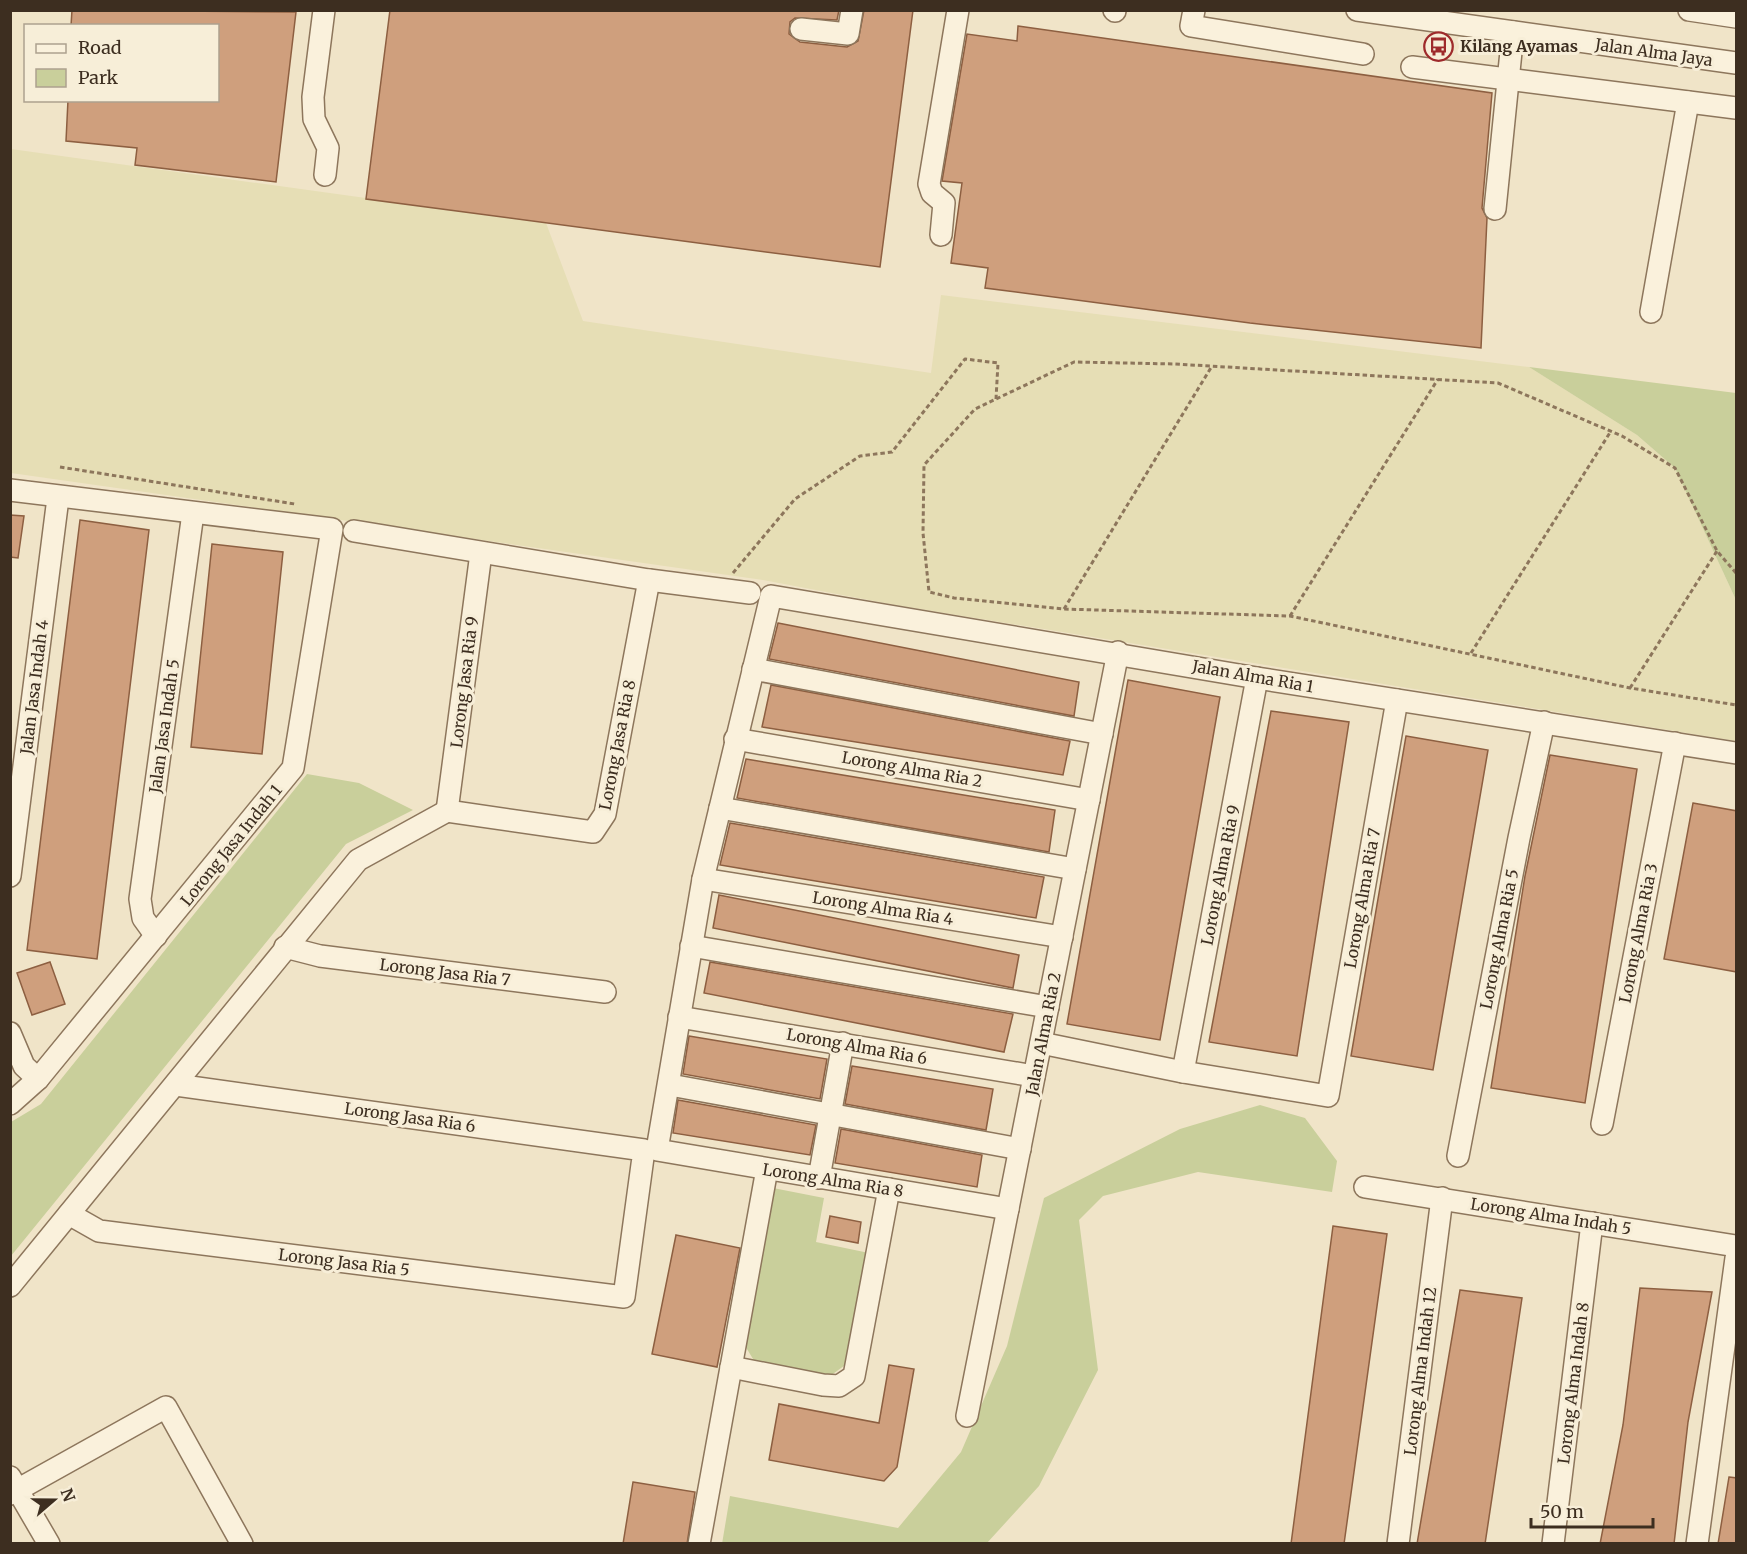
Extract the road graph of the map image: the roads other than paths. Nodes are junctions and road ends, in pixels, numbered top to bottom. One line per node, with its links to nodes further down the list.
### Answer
1 (324, 10): 16 (street)
2 (852, 10): 8 (street)
3 (958, 10): 18 (street)
4 (1194, 10): 10 (street)
5 (1357, 10): 9 (street, Jalan Alma Jaya)
6 (1689, 10): 7 (street)
7 (1737, 17)
8 (801, 29)
9 (1513, 32): 11 (street, Jalan Alma Jaya); 13 (street)
10 (1363, 54)
11 (1737, 63)
12 (1412, 67): 13 (street)
13 (1508, 79): 14 (street); 17 (street)
14 (1688, 102): 15 (street); 19 (street)
15 (1737, 108)
16 (325, 176)
17 (1495, 209)
18 (941, 235)
19 (1651, 312)
20 (10, 490): 21 (street)
21 (58, 498): 22 (street); 40 (street, Jalan Jasa Indah 4)
22 (193, 513): 42 (street, Jalan Jasa Indah 5); 42 (street, Lorong Jasa Indah 1)
23 (354, 531): 24 (street, Jalan Alma Ria 1)
24 (481, 553): 25 (street, Jalan Alma Ria 1); 38 (street, Lorong Jasa Ria 9)
25 (649, 580): 26 (street, Jalan Alma Ria 1); 38 (street, Lorong Jasa Ria 8)
26 (760, 594): 27 (street, Jalan Alma Ria 1); 28 (street)
27 (1118, 652): 29 (street, Jalan Alma Ria 1); 32 (street, Jalan Alma Ria 2)
28 (753, 669): 32 (street); 33 (street)
29 (1257, 678): 30 (street, Jalan Alma Ria 1); 52 (street, Lorong Alma Ria 9)
30 (1397, 700): 31 (street, Jalan Alma Ria 1); 52 (street, Lorong Alma Ria 7)
31 (1544, 722): 34 (street, Jalan Alma Ria 1); 62 (street, Lorong Alma Ria 5)
32 (1102, 734): 36 (street, Jalan Alma Ria 2)
33 (735, 739): 36 (street, Lorong Alma Ria 2); 37 (street)
34 (1674, 743): 35 (street, Jalan Alma Ria 1); 59 (street, Lorong Alma Ria 3)
35 (1737, 753)
36 (1089, 800): 39 (street, Jalan Alma Ria 2)
37 (720, 808): 39 (street); 41 (street)
38 (447, 812): 45 (street)
39 (1075, 869): 43 (street, Jalan Alma Ria 2)
40 (10, 876)
41 (703, 879): 43 (street, Lorong Alma Ria 4); 44 (street)
42 (156, 936): 54 (street, Lorong Jasa Indah 1)
43 (1062, 937): 47 (street, Jalan Alma Ria 2)
44 (691, 946): 47 (street); 48 (street)
45 (285, 947): 46 (street, Lorong Jasa Ria 7); 55 (street)
46 (605, 992)
47 (1048, 1007): 50 (street, Jalan Alma Ria 2)
48 (679, 1017): 51 (street, Lorong Alma Ria 6); 56 (street)
49 (10, 1034): 54 (street)
50 (1041, 1042): 52 (street); 53 (street, Jalan Alma Ria 2)
51 (843, 1043): 53 (street, Lorong Alma Ria 6); 58 (street)
52 (1183, 1072)
53 (1034, 1076): 60 (street, Jalan Alma Ria 2)
54 (38, 1079): 57 (street, Lorong Jasa Indah 1)
55 (176, 1085): 61 (street, Lorong Jasa Ria 6); 69 (street)
56 (670, 1086): 58 (street); 61 (street)
57 (10, 1104)
58 (831, 1113): 60 (street); 64 (street)
59 (1602, 1124)
60 (1020, 1149): 68 (street, Jalan Alma Ria 2)
61 (651, 1150): 63 (street, Lorong Alma Ria 8); 69 (street, Lorong Jasa Ria 5)
62 (1458, 1156)
63 (767, 1169): 64 (street, Lorong Alma Ria 8); 74 (street)
64 (819, 1178): 66 (street, Lorong Alma Ria 8)
65 (1365, 1187): 67 (street, Lorong Alma Indah 5)
66 (890, 1189): 68 (street, Lorong Alma Ria 8); 74 (street)
67 (1442, 1198): 70 (street, Lorong Alma Indah 5); 80 (street, Lorong Alma Indah 12)
68 (1008, 1209): 75 (street, Jalan Alma Ria 2)
69 (69, 1214): 73 (street)
70 (1592, 1222): 71 (street, Lorong Alma Indah 5); 81 (street, Lorong Alma Indah 8)
71 (1737, 1246)
72 (1737, 1258): 82 (street)
73 (10, 1286)
74 (731, 1367): 79 (street)
75 (967, 1416)
76 (13, 1487): 77 (street); 78 (street)
77 (50, 1544)
78 (242, 1544)
79 (699, 1544)
80 (1398, 1544)
81 (1553, 1544)
82 (1697, 1544)

